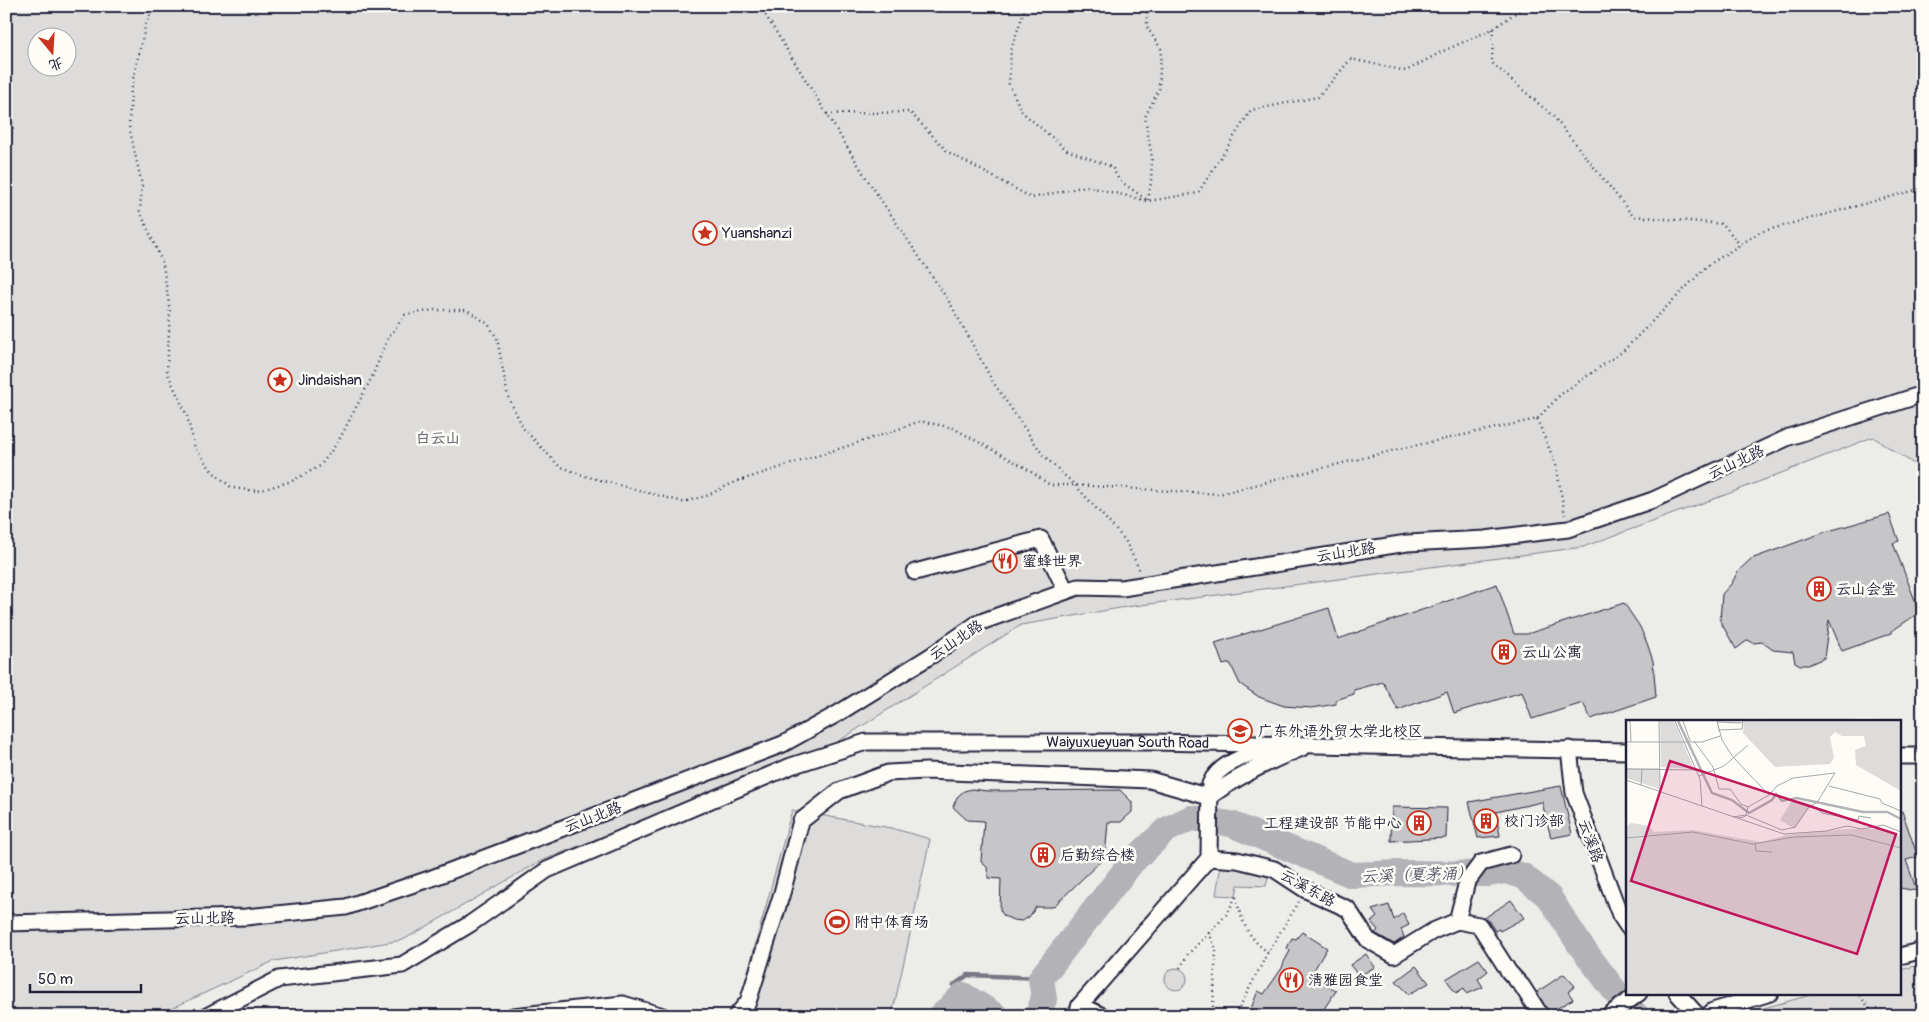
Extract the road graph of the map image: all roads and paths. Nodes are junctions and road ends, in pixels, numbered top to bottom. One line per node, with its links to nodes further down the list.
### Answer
1 (155, 6): 15 (path)
2 (762, 6): 8 (path)
3 (1026, 6): 11 (path)
4 (1147, 6): 11 (path)
5 (1525, 6): 6 (path)
6 (1494, 29): 11 (path); 12 (path)
7 (6, 83): 9 (path)
8 (828, 114): 11 (path); 15 (path)
9 (6, 160)
10 (1923, 188): 12 (path)
11 (1148, 201)
12 (1740, 245): 14 (path)
13 (1923, 394): 16 (street, 云山北路)
14 (1537, 419): 15 (path); 16 (path)
15 (1075, 485): 18 (path)
16 (1568, 529): 18 (street, 云山北路)
17 (915, 572): 19 (street)
18 (1146, 584): 19 (street, 云山北路)
19 (1066, 591): 20 (street, 云山北路)
20 (783, 744): 27 (street); 33 (street, 云山北路)
21 (1282, 745): 22 (street, Waiyuxueyuan South Road); 27 (street, Waiyuxueyuan South Road); 28 (street)
22 (1309, 745): 23 (street, Waiyuxueyuan South Road); 28 (street)
23 (1569, 749): 24 (street, Waiyuxueyuan South Road); 34 (street, 云溪路)
24 (1626, 751)
25 (1902, 756): 26 (street)
26 (1923, 756)
27 (791, 766): 46 (street, Waiyuxueyuan South Road)
28 (1209, 797): 30 (street); 49 (street)
29 (1511, 855): 32 (street)
30 (1209, 858): 31 (street, 云溪东路); 44 (street)
31 (1306, 890): 32 (street, 云溪东路); 37 (path)
32 (1457, 921): 53 (street)
33 (6, 923)
34 (1626, 924)
35 (1209, 933): 37 (path); 39 (path); 51 (path)
36 (1923, 950): 38 (street)
37 (1268, 952): 52 (path)
38 (1902, 955)
39 (1180, 968)
40 (1678, 994): 54 (street)
41 (1767, 994): 55 (street)
42 (1635, 996): 45 (street)
43 (1860, 996): 56 (path)
44 (1078, 1010): 50 (street)
45 (1613, 1012)
46 (207, 1016)
47 (513, 1016): 48 (street)
48 (663, 1016)
49 (736, 1016)
50 (1103, 1016)
51 (1210, 1016)
52 (1235, 1016)
53 (1540, 1016)
54 (1698, 1016)
55 (1707, 1016)
56 (1875, 1016)

